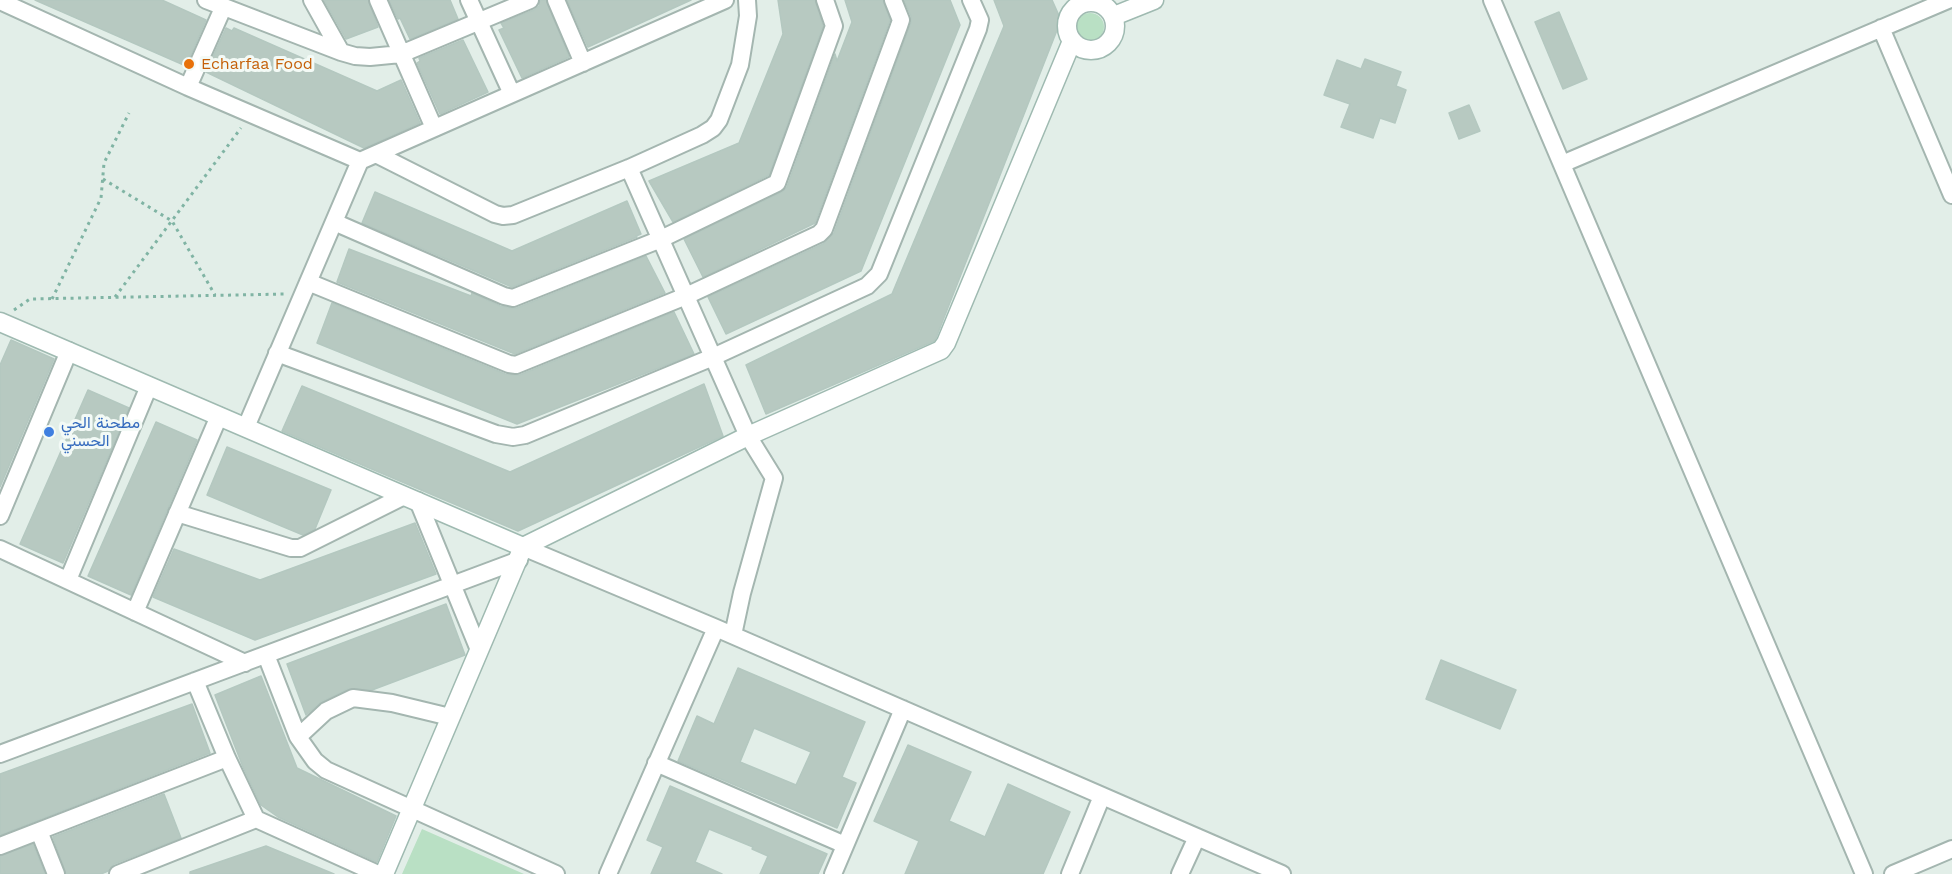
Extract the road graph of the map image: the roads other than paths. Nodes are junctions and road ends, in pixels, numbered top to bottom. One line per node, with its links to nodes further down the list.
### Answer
1 (206, 0): 18 (street)
2 (312, 0): 23 (street)
3 (378, 0): 24 (street)
4 (469, 0): 20 (street)
5 (530, 0): 20 (street)
6 (555, 0): 25 (street)
7 (726, 0): 25 (street)
8 (747, 0): 32 (street)
9 (825, 0): 35 (street)
10 (893, 0): 37 (street)
11 (971, 0): 41 (street)
12 (1154, 0): 19 (street)
13 (1492, 0): 31 (street)
14 (1948, 0): 17 (street)
15 (0, 1): 26 (street)
16 (1078, 2): 19 (street); 22 (street)
17 (1917, 6): 21 (street)
18 (223, 8): 23 (street); 26 (street)
19 (1114, 16): 22 (street)
20 (479, 21): 24 (street); 27 (street)
21 (1881, 28): 31 (street); 33 (street)
22 (1072, 40): 45 (street)
23 (341, 52): 24 (street)
24 (401, 54): 28 (street)
25 (583, 63): 27 (street)
26 (188, 87): 30 (street)
27 (512, 94): 28 (street)
28 (434, 128): 29 (street)
29 (376, 154): 30 (street); 32 (street)
30 (360, 161): 34 (street)
31 (1562, 164): 84 (street)
32 (629, 168): 35 (street)
33 (1952, 195)
34 (334, 222): 35 (street); 36 (street)
35 (660, 239): 37 (street)
36 (305, 288): 37 (street); 40 (street)
37 (686, 296): 41 (street)
38 (4, 318): 39 (street)
39 (69, 351): 42 (street); 48 (street)
40 (277, 353): 41 (street); 44 (street)
41 (713, 357): 45 (street)
42 (149, 386): 43 (street); 51 (street)
43 (219, 416): 44 (street); 47 (street)
44 (246, 427): 46 (street)
45 (748, 436): 50 (street); 55 (street)
46 (411, 499): 47 (street); 50 (street); 52 (street)
47 (177, 513): 53 (street)
48 (0, 516)
49 (0, 549): 51 (street)
50 (521, 554): 52 (street); 54 (street); 56 (street)
51 (68, 580): 53 (street)
52 (453, 585): 56 (street); 57 (street)
53 (135, 612): 58 (street)
54 (716, 628): 55 (street); 65 (street)
55 (733, 635): 60 (street)
56 (479, 650): 61 (street)
57 (266, 655): 58 (street); 62 (street)
58 (245, 663): 59 (street)
59 (195, 681): 63 (street); 64 (street)
60 (903, 709): 66 (street); 71 (street)
61 (450, 717): 62 (street); 67 (street)
62 (298, 737): 67 (street)
63 (0, 754)
64 (227, 758): 68 (street); 69 (street)
65 (656, 763): 71 (street); 79 (street)
66 (1102, 796): 70 (street); 81 (street)
67 (413, 809): 77 (street); 78 (street)
68 (256, 819): 75 (street); 76 (street)
69 (39, 831): 72 (street); 74 (street)
70 (1197, 837): 82 (street); 83 (street)
71 (845, 845): 80 (street)
72 (0, 846)
73 (1952, 849): 85 (street)
74 (56, 874)
75 (118, 874)
76 (378, 874)
77 (384, 874)
78 (556, 874)
79 (608, 874)
80 (833, 874)
81 (1070, 874)
82 (1180, 874)
83 (1282, 874)
84 (1864, 874)
85 (1893, 874)

